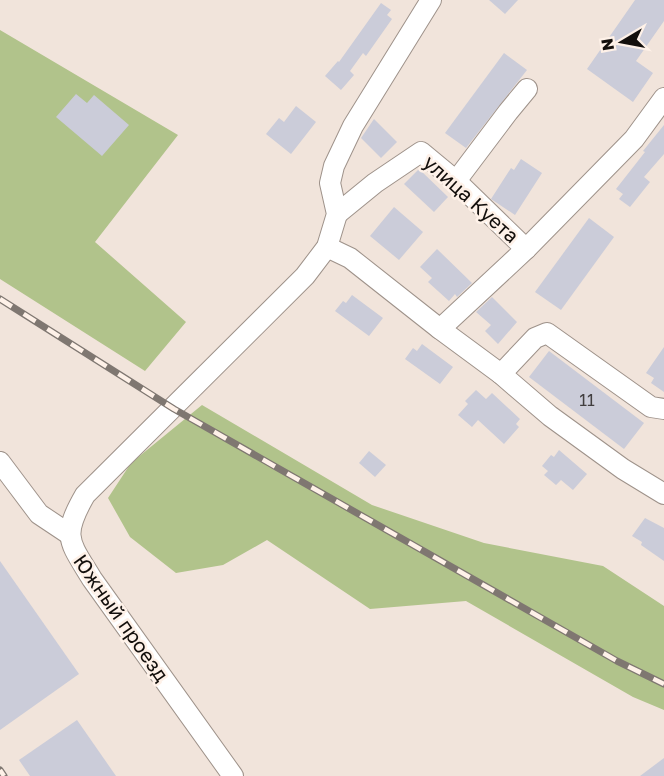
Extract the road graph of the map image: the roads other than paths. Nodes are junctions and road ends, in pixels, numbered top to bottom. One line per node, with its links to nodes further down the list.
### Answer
1 (431, 0): 5 (street)
2 (527, 89): 4 (street)
3 (664, 98): 7 (street, улица Куета)
4 (456, 182): 5 (street, улица Куета); 7 (street, улица Куета)
5 (337, 214): 6 (street)
6 (327, 247): 8 (street); 13 (street, Южный проезд)
7 (526, 249): 8 (street)
8 (440, 329): 9 (street)
9 (501, 374): 10 (street); 12 (street)
10 (664, 409)
11 (0, 462): 13 (street)
12 (664, 494)
13 (69, 534): 14 (street, Южный проезд)
14 (233, 776)

